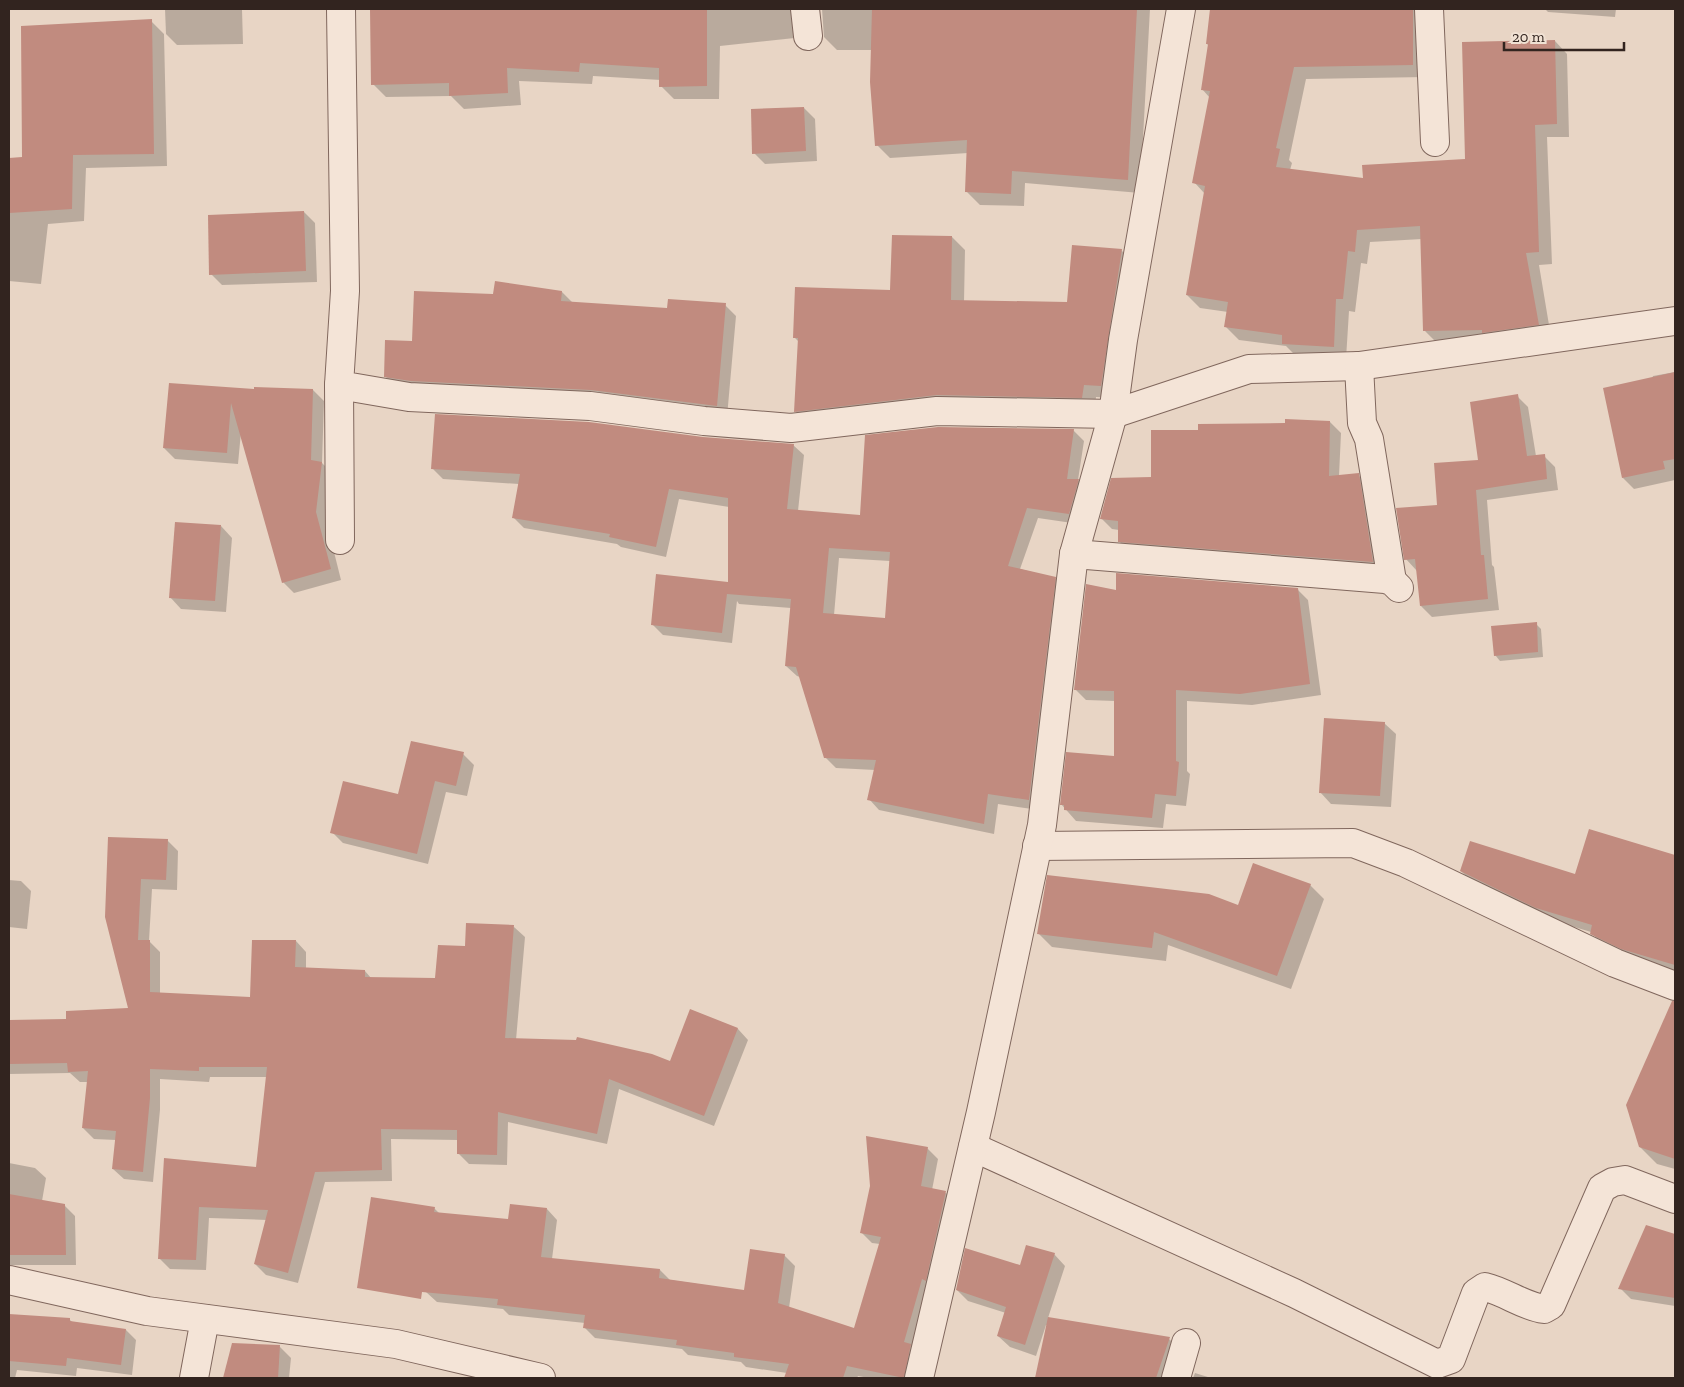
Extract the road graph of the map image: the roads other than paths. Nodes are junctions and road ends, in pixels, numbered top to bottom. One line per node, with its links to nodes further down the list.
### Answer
1 (341, 9): 9 (street)
2 (805, 9): 5 (street)
3 (1181, 9): 10 (street)
4 (1429, 9): 6 (street)
5 (808, 36)
6 (1435, 142)
7 (1675, 321): 8 (street)
8 (1359, 366): 10 (street); 12 (street)
9 (339, 385): 10 (street); 11 (street)
10 (1113, 414): 12 (street)
11 (340, 540)
12 (1074, 554): 13 (street)
13 (1037, 846): 14 (street); 15 (street)
14 (1675, 986)
15 (973, 1147): 16 (street); 22 (street)
16 (1675, 1200)
17 (9, 1280): 18 (street)
18 (206, 1319): 20 (street); 21 (street)
19 (1186, 1343): 23 (street)
20 (194, 1378)
21 (541, 1378)
22 (920, 1378)
23 (1176, 1378)

